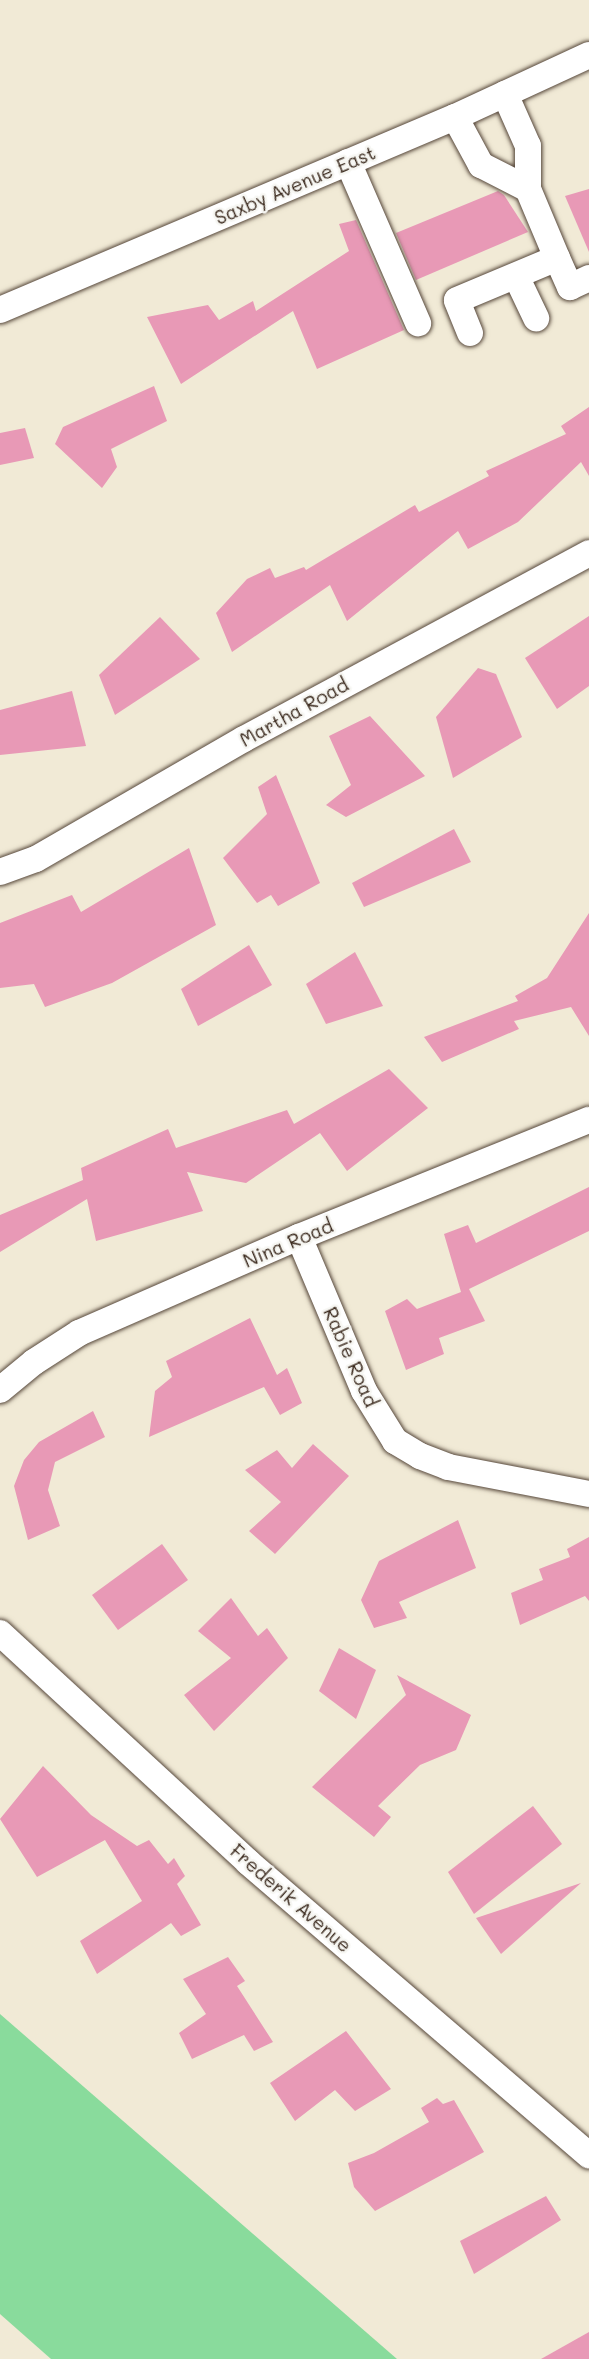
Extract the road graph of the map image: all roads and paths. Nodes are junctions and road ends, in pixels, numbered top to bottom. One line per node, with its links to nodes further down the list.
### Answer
1 (589, 55): 2 (street, Saxby Avenue East)
2 (505, 93): 3 (street, Saxby Avenue East); 5 (street)
3 (455, 117): 4 (street, Saxby Avenue East); 5 (street)
4 (348, 162): 9 (street, Saxby Avenue East); 11 (street)
5 (528, 189): 6 (street)
6 (556, 258): 7 (street); 8 (street)
7 (516, 276): 10 (street); 12 (street)
8 (589, 278)
9 (0, 310)
10 (536, 318)
11 (418, 323)
12 (470, 333)
13 (589, 552): 14 (street, Martha Road)
14 (0, 872)
15 (589, 1120): 16 (street, Nina Road)
16 (299, 1237): 17 (street, Nina Road); 18 (street, Rabie Road)
17 (0, 1390)
18 (589, 1494)
19 (0, 1633): 20 (street, Frederik Avenue)
20 (588, 2152)

